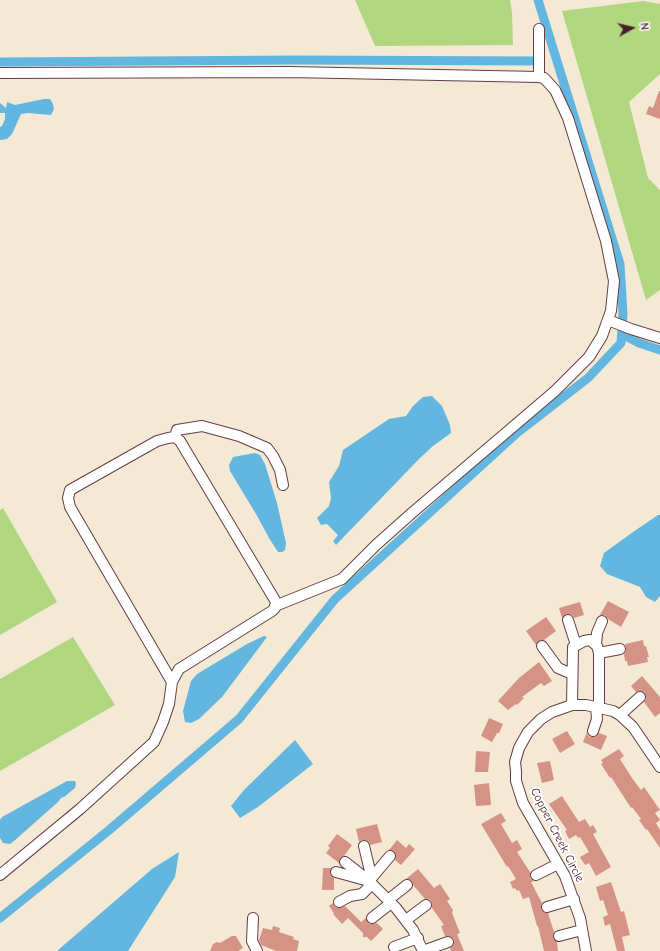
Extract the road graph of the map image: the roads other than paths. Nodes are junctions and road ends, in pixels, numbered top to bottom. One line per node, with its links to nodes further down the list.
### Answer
1 (539, 29): 3 (street)
2 (0, 73): 3 (street)
3 (539, 77): 4 (street)
4 (608, 320): 5 (street); 8 (street)
5 (660, 338)
6 (175, 437): 7 (street); 8 (street); 16 (street)
7 (283, 485)
8 (275, 606): 16 (street)
9 (568, 620): 12 (street)
10 (602, 621): 13 (street)
11 (542, 646): 15 (street)
12 (576, 646): 13 (street); 15 (street)
13 (597, 649): 14 (street); 19 (street)
14 (620, 649)
15 (572, 674): 18 (street)
16 (172, 682): 28 (street)
17 (640, 697): 20 (street)
18 (572, 705): 19 (street, Copper Creek Circle); 26 (street, Copper Creek Circle)
19 (598, 707): 20 (street, Copper Creek Circle); 21 (street)
20 (620, 715): 22 (street, Copper Creek Circle)
21 (593, 731)
22 (660, 767)
23 (364, 846): 30 (street)
24 (390, 856): 30 (street)
25 (345, 862): 30 (street)
26 (558, 864): 29 (street); 32 (street, Copper Creek Circle)
27 (336, 872): 30 (street)
28 (0, 875)
29 (536, 875)
30 (370, 883): 33 (street); 34 (street)
31 (407, 885): 33 (street)
32 (574, 899): 36 (street); 40 (street, Copper Creek Circle)
33 (390, 901): 38 (street); 39 (street)
34 (339, 902)
35 (426, 905): 39 (street)
36 (547, 907)
37 (253, 918): 45 (street)
38 (372, 918)
39 (406, 920): 42 (street)
40 (582, 930): 41 (street); 47 (street, Copper Creek Circle)
41 (559, 936)
42 (418, 938): 44 (street); 46 (street)
43 (448, 942): 46 (street)
44 (394, 947)
45 (257, 951)
46 (423, 951)
47 (586, 951)

